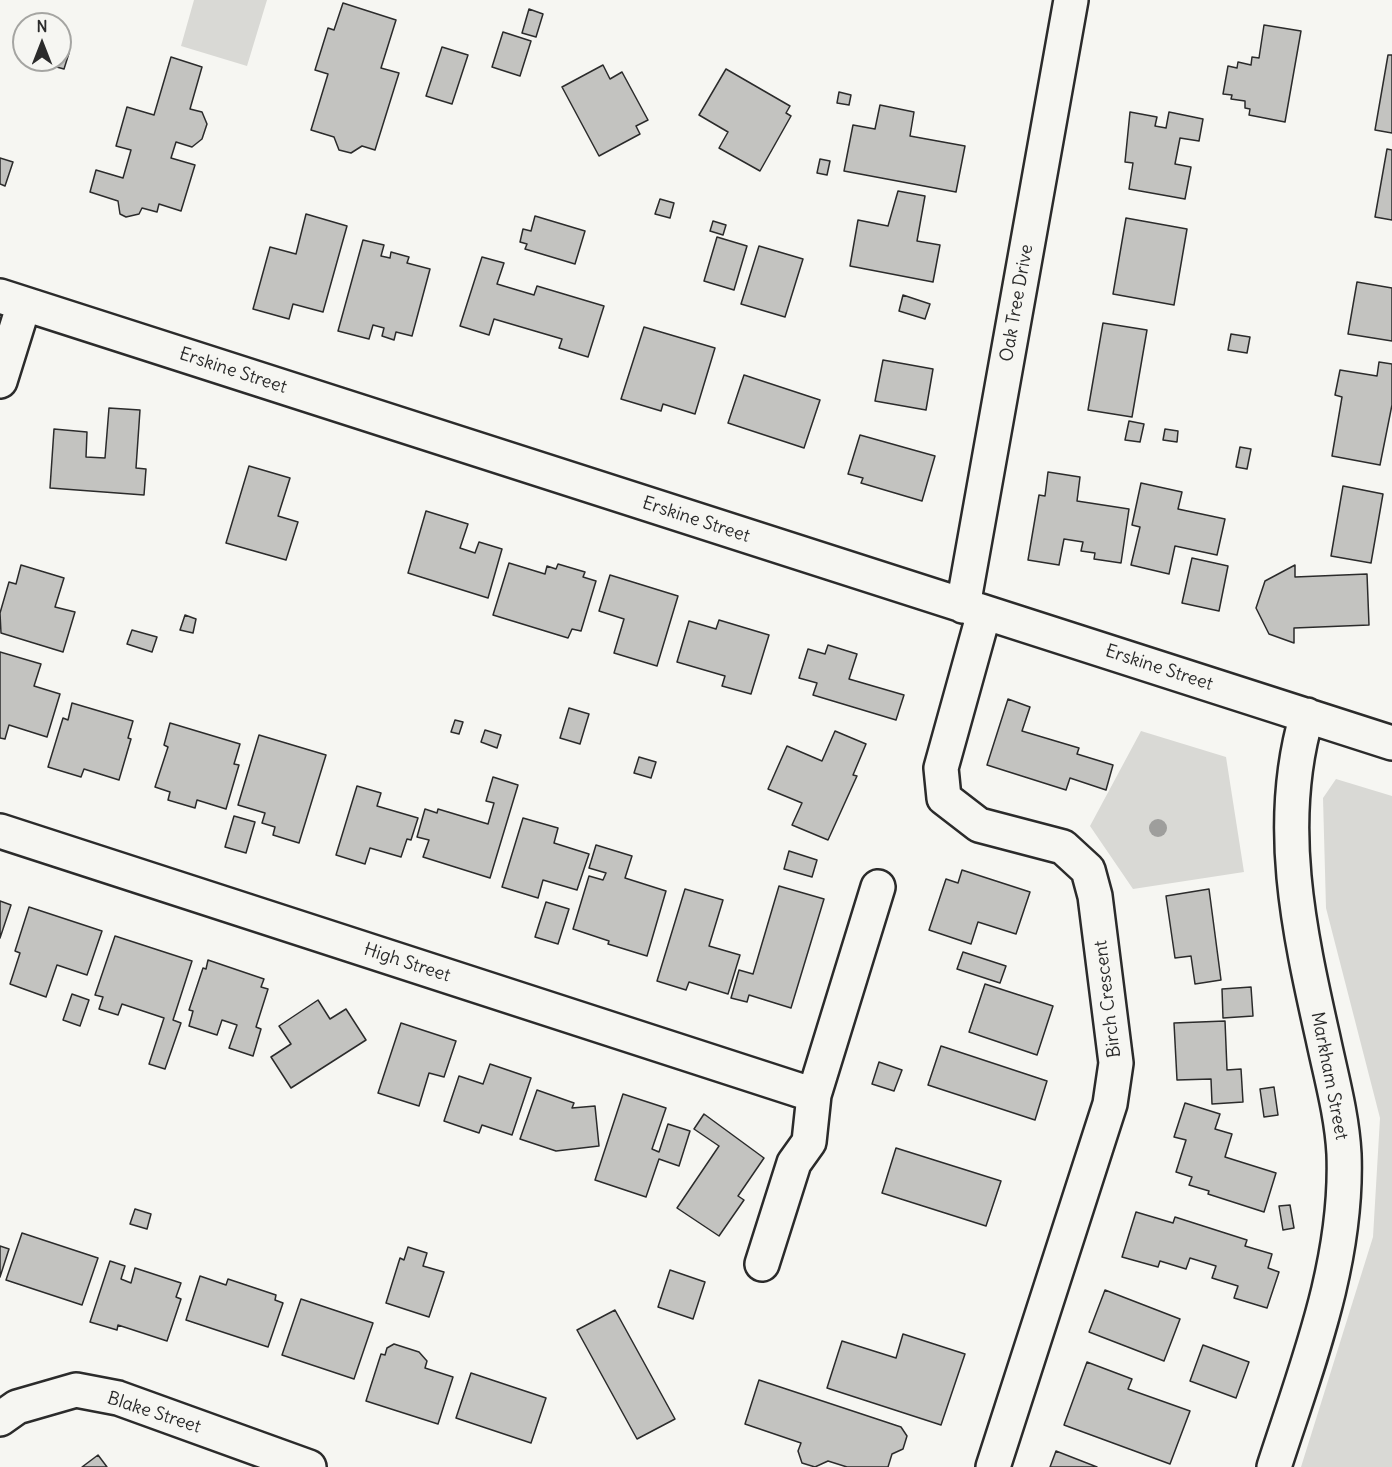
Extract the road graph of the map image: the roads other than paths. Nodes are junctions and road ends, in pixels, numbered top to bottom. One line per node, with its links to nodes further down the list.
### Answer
1 (1071, 0): 4 (street, Oak Tree Drive)
2 (12, 300): 3 (street); 4 (street, Erskine Street)
3 (0, 381)
4 (974, 609): 5 (street, Erskine Street); 13 (street, Birch Crescent)
5 (1307, 715): 6 (street, Erskine Street); 14 (street, Markham Street)
6 (1392, 743)
7 (0, 831): 9 (street, High Street)
8 (878, 886): 9 (street)
9 (814, 1095): 10 (street)
10 (762, 1264)
11 (0, 1419): 12 (street, Blake Street)
12 (309, 1467)
13 (993, 1467)
14 (1274, 1467)

